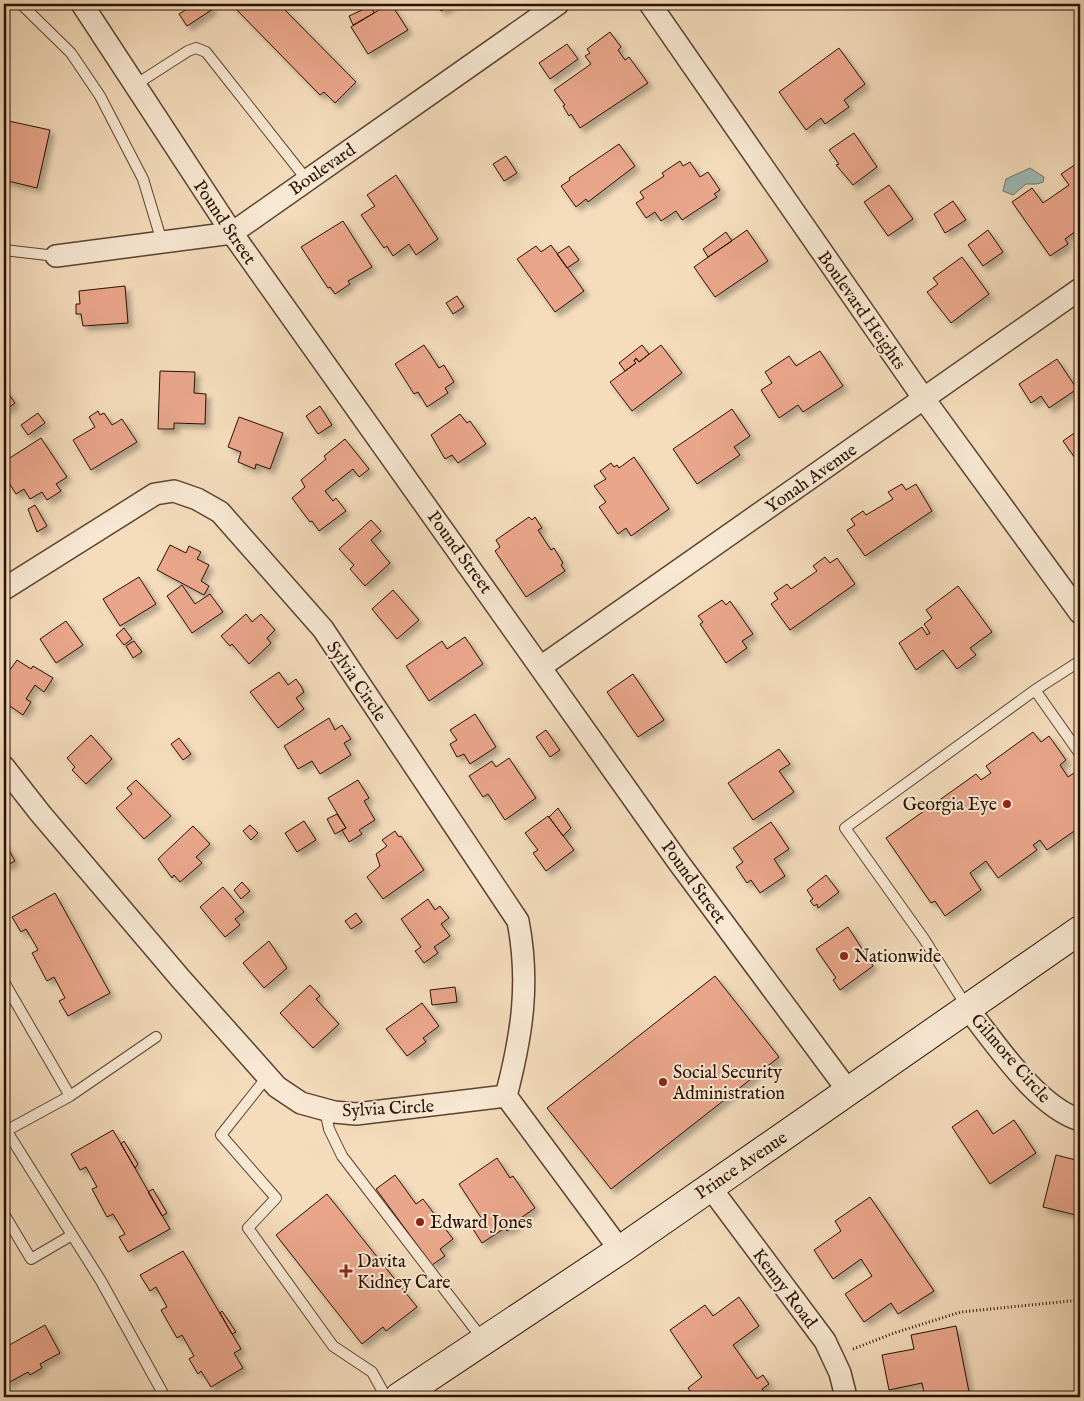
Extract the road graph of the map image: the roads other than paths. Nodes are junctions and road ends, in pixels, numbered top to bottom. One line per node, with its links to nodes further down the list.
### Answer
1 (21, 4): 8 (lane)
2 (82, 4): 5 (street, Pound Street)
3 (558, 4): 6 (street, Boulevard)
4 (650, 4): 12 (street, Boulevard Heights)
5 (135, 85): 6 (lane); 7 (street, Pound Street)
6 (307, 180): 7 (street, Boulevard)
7 (232, 233): 8 (street, Boulevard); 16 (street, Pound Street)
8 (162, 242): 10 (street, Boulevard)
9 (4, 250): 10 (lane)
10 (56, 256)
11 (1080, 289): 12 (street, Yonah Avenue)
12 (924, 399): 14 (street, Boulevard Heights); 16 (street, Yonah Avenue)
13 (4, 589): 27 (street, Sylvia Circle)
14 (1080, 613)
15 (1080, 661): 17 (lane)
16 (542, 666): 25 (street, Pound Street)
17 (1035, 690): 18 (lane); 22 (lane)
18 (1080, 754)
19 (4, 767): 24 (street, Sylvia Circle)
20 (1080, 930): 22 (main road, Prince Avenue)
21 (4, 982): 26 (lane)
22 (968, 1009): 25 (main road, Prince Avenue); 29 (street, Gilmore Circle)
23 (156, 1037): 26 (lane)
24 (268, 1077): 28 (street, Sylvia Circle); 37 (lane)
25 (849, 1092): 31 (main road, Prince Avenue)
26 (70, 1096): 30 (lane)
27 (506, 1096): 28 (street, Sylvia Circle); 34 (street)
28 (324, 1109): 35 (lane)
29 (1080, 1120)
30 (5, 1131): 33 (lane)
31 (710, 1187): 34 (main road, Prince Avenue); 39 (street, Kenny Road)
32 (4, 1214): 33 (lane)
33 (72, 1235): 36 (lane)
34 (620, 1250): 35 (main road, Prince Avenue)
35 (485, 1341): 38 (main road, Prince Avenue)
36 (165, 1397)
37 (386, 1397)
38 (400, 1397)
39 (846, 1397)

